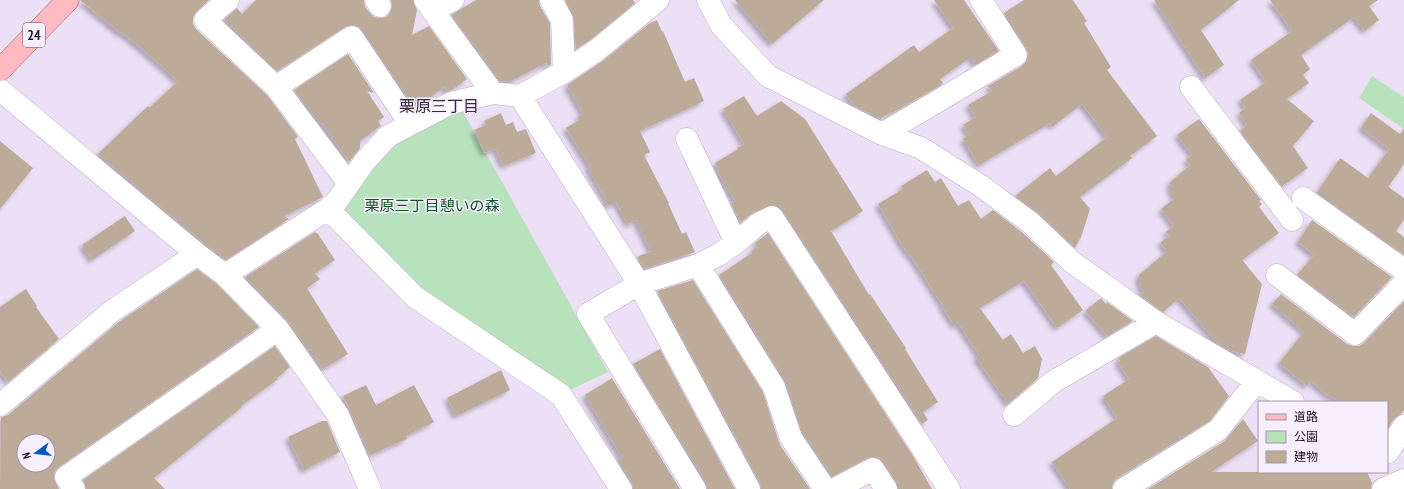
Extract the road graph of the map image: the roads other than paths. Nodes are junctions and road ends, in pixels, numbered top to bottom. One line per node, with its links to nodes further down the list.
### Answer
1 (68, 0): 9 (main road, 24)
2 (228, 0): 11 (street)
3 (453, 0): 8 (street)
4 (551, 0): 10 (street)
5 (658, 0): 10 (street)
6 (708, 0): 17 (street)
7 (981, 0): 17 (street)
8 (429, 5): 14 (street)
9 (0, 70)
10 (564, 72): 15 (street)
11 (276, 87): 16 (street); 19 (street)
12 (1191, 87): 22 (street)
13 (0, 90): 24 (street)
14 (493, 93): 15 (street); 16 (street)
15 (520, 96): 29 (street)
16 (410, 124): 19 (street)
17 (882, 134): 31 (street)
18 (687, 139): 23 (street)
19 (349, 184): 21 (street)
20 (1303, 198): 26 (street)
21 (328, 209): 27 (street); 42 (street)
22 (1292, 220)
23 (736, 243): 25 (street); 48 (street)
24 (197, 254): 27 (street); 35 (street)
25 (698, 265): 29 (street); 45 (street)
26 (1404, 270)
27 (226, 275): 32 (street)
28 (1277, 275): 30 (street)
29 (639, 284): 43 (street); 44 (street)
30 (1404, 284)
31 (1156, 322): 33 (street); 36 (street)
32 (278, 329): 40 (street); 41 (street)
33 (1256, 382): 34 (street); 49 (street)
34 (1291, 401)
35 (0, 405)
36 (1014, 415)
37 (1404, 426): 38 (street)
38 (1393, 455)
39 (1404, 480): 50 (street)
40 (368, 488)
41 (74, 489)
42 (621, 489)
43 (695, 489)
44 (749, 489)
45 (825, 489)
46 (835, 489): 47 (street)
47 (886, 489)
48 (949, 489)
49 (1124, 489)
50 (1384, 489)

